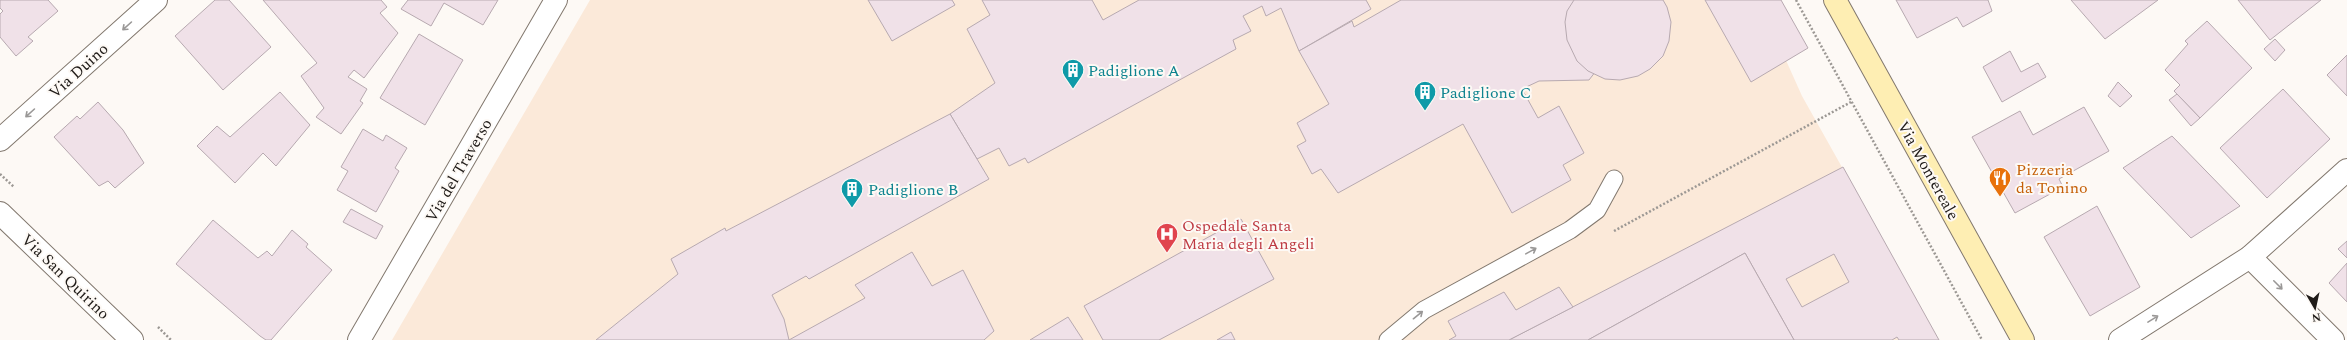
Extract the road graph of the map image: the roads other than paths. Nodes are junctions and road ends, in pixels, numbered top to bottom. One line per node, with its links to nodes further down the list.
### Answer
1 (156, 0): 4 (street, Via Duino, one-way to 4)
2 (556, 0): 10 (street, Via del Traverso)
3 (1835, 0): 12 (main road, Via Montereale)
4 (0, 140)
5 (2347, 170): 8 (street)
6 (1614, 179): 11 (lane, one-way to 6)
7 (0, 212): 9 (street, Via San Quirino)
8 (2250, 257): 13 (street, one-way to 8); 14 (street, one-way to 14)
9 (132, 340)
10 (359, 340)
11 (1388, 340)
12 (2023, 340)
13 (2120, 340)
14 (2334, 340)

